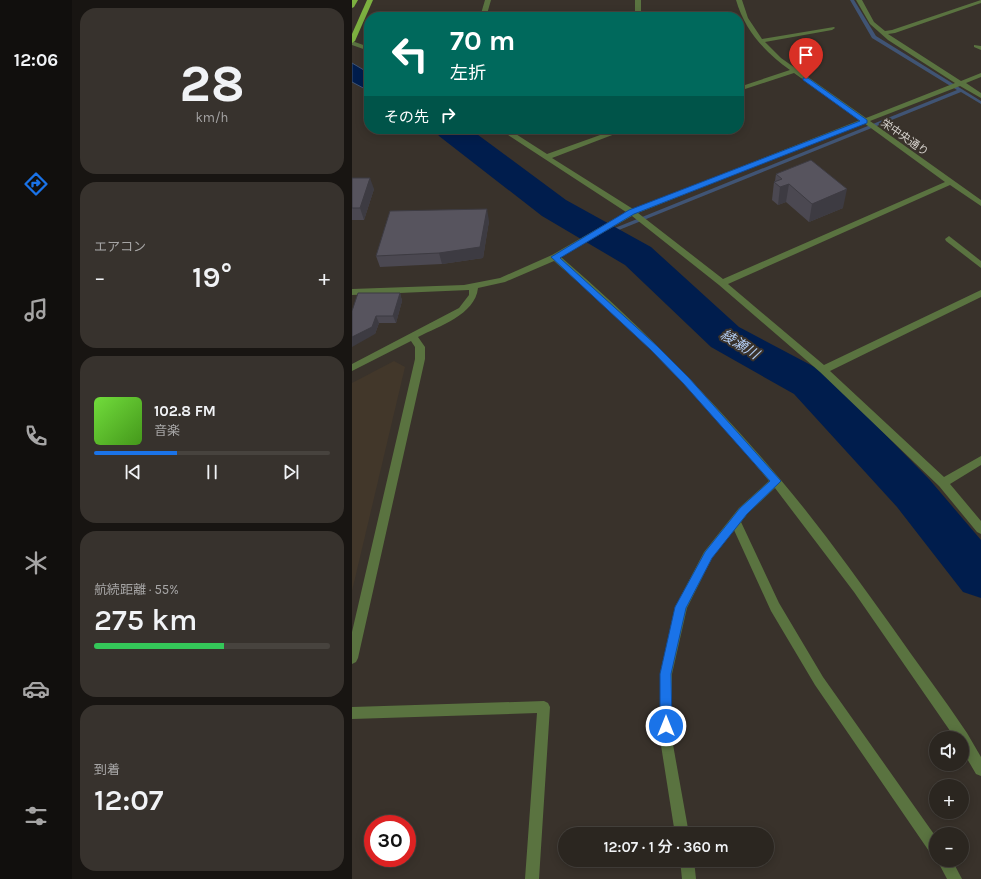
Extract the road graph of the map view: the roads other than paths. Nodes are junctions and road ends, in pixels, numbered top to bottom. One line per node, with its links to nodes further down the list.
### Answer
1 (354, 0): 8 (main road)
2 (370, 0): 9 (main road)
3 (488, 0): 10 (street)
4 (638, 0): 11 (street)
5 (739, 0): 12 (street, 栄中央通り)
6 (859, 0): 16 (street)
7 (981, 1): 16 (street)
8 (352, 6)
9 (365, 12)
10 (484, 12)
11 (638, 12)
12 (743, 12)
13 (364, 14): 18 (main road)
14 (744, 14): 17 (street, 栄中央通り)
15 (832, 28): 17 (street)
16 (883, 33): 22 (street)
17 (760, 41): 20 (street, 栄中央通り)
18 (352, 42): 19 (street)
19 (364, 46)
20 (794, 71): 23 (street); 25 (street, 栄中央通り)
21 (981, 75): 22 (street)
22 (961, 83): 24 (street); 25 (street)
23 (744, 87)
24 (981, 96)
25 (865, 122): 29 (street, 栄中央通り); 31 (street)
26 (510, 134): 28 (street)
27 (610, 134): 28 (street)
28 (546, 156): 31 (street)
29 (950, 182): 30 (street, 栄中央通り); 35 (street)
30 (981, 204)
31 (632, 212): 33 (street); 35 (street)
32 (949, 239): 34 (street)
33 (555, 257): 36 (street); 43 (street)
34 (981, 265)
35 (722, 283): 41 (street)
36 (474, 287): 37 (street); 39 (street)
37 (352, 292)
38 (981, 293): 41 (street)
39 (413, 336): 40 (street); 47 (street)
40 (352, 368)
41 (823, 370): 44 (street)
42 (981, 460): 44 (street)
43 (776, 481): 45 (street); 49 (street)
44 (943, 483): 46 (street)
45 (735, 521): 52 (street); 53 (street)
46 (981, 529)
47 (352, 658)
48 (352, 713): 56 (street)
49 (957, 731)
50 (969, 749): 51 (street)
51 (981, 769)
52 (681, 827)
53 (929, 839)
54 (688, 867): 57 (street)
55 (948, 867): 58 (street)
56 (532, 879)
57 (689, 879)
58 (955, 879)

